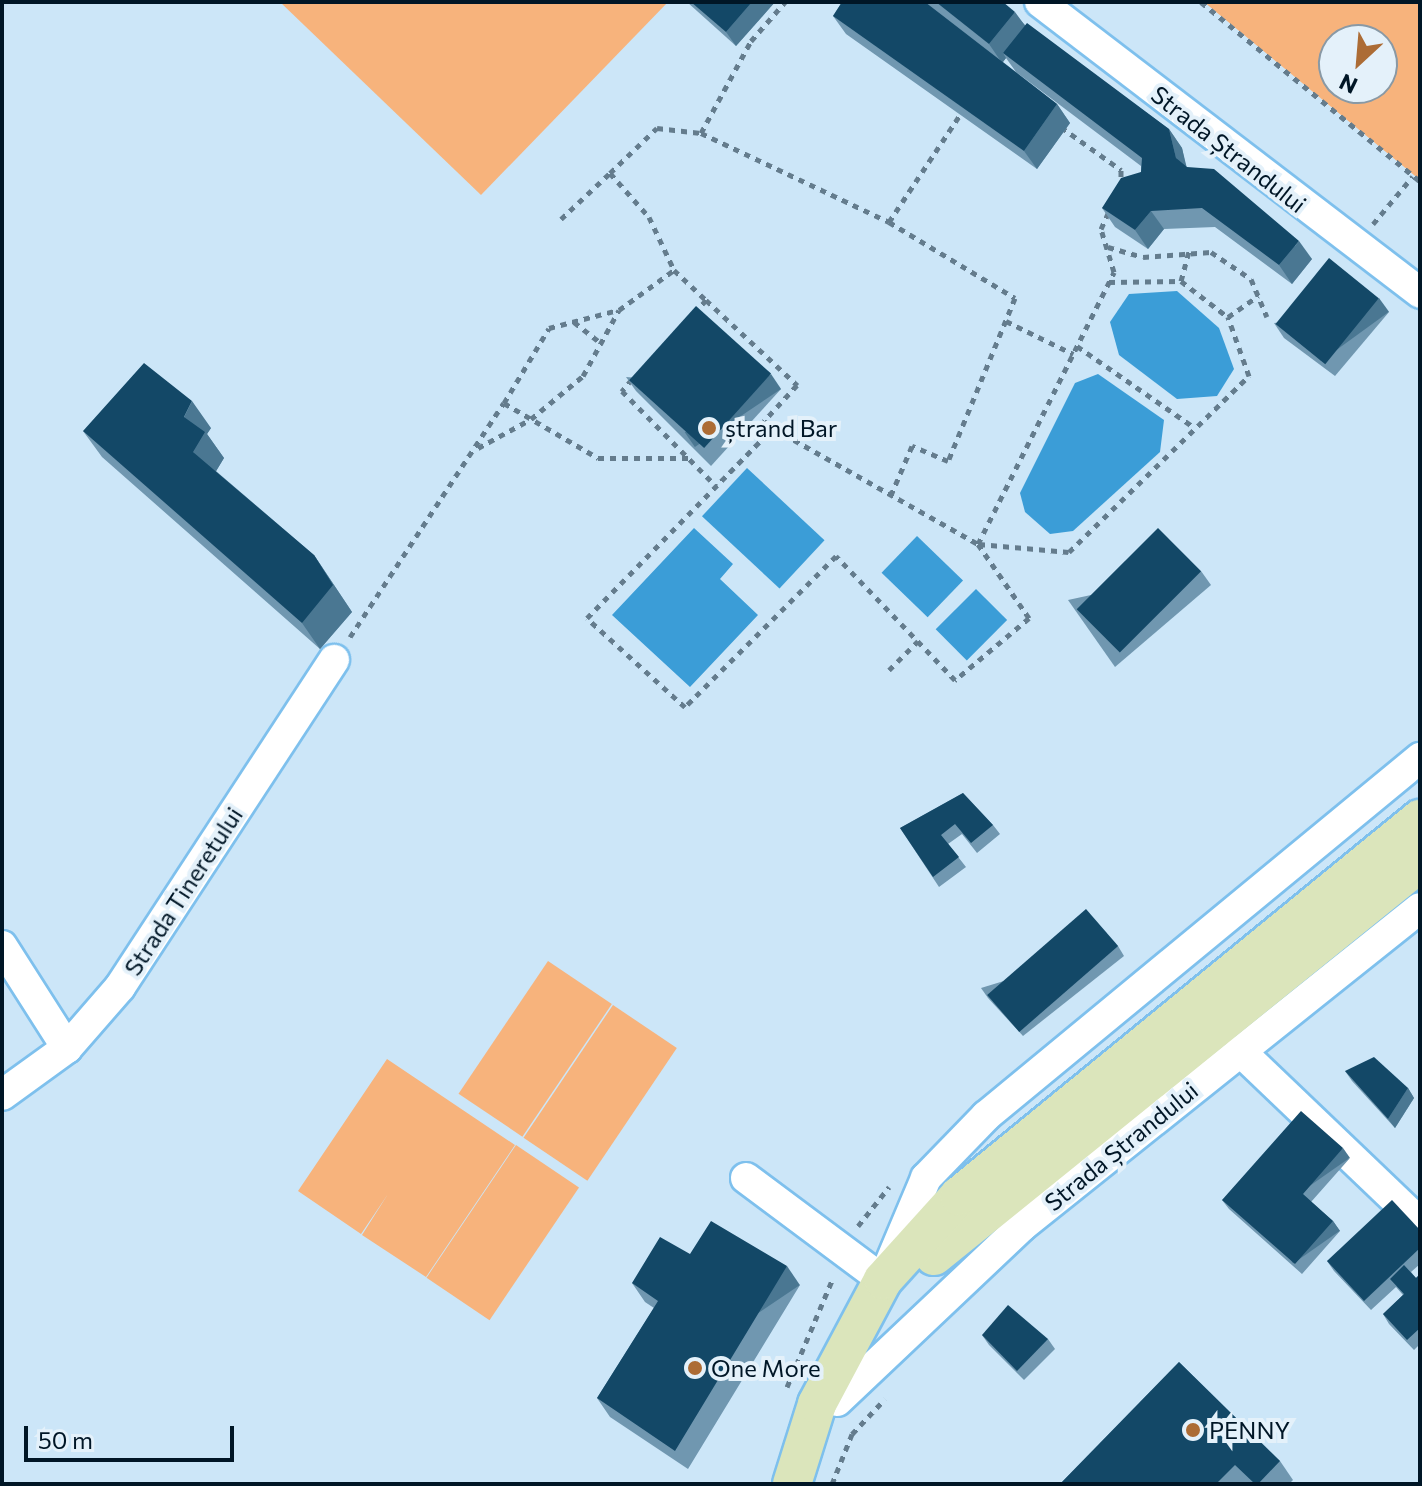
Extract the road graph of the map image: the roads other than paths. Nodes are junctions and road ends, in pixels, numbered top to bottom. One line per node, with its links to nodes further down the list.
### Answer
1 (1040, 2): 2 (street, Strada Ștrandului)
2 (1420, 293)
3 (334, 660): 9 (street, Strada Tineretului)
4 (1420, 758): 15 (street)
5 (1420, 819): 14 (main road)
6 (1420, 863): 14 (main road)
7 (1420, 908): 10 (street, Strada Ștrandului)
8 (2, 946): 9 (street)
9 (67, 1048): 11 (street, Strada Tineretului)
10 (1240, 1051): 13 (street); 16 (street, Strada Ștrandului)
11 (2, 1095)
12 (746, 1178): 15 (street)
13 (1420, 1223)
14 (923, 1252): 15 (main road); 16 (main road, Strada Ștrandului)
15 (883, 1280): 17 (main road)
16 (837, 1401): 18 (main road, Strada Ștrandului)
17 (792, 1484)
18 (809, 1484)

